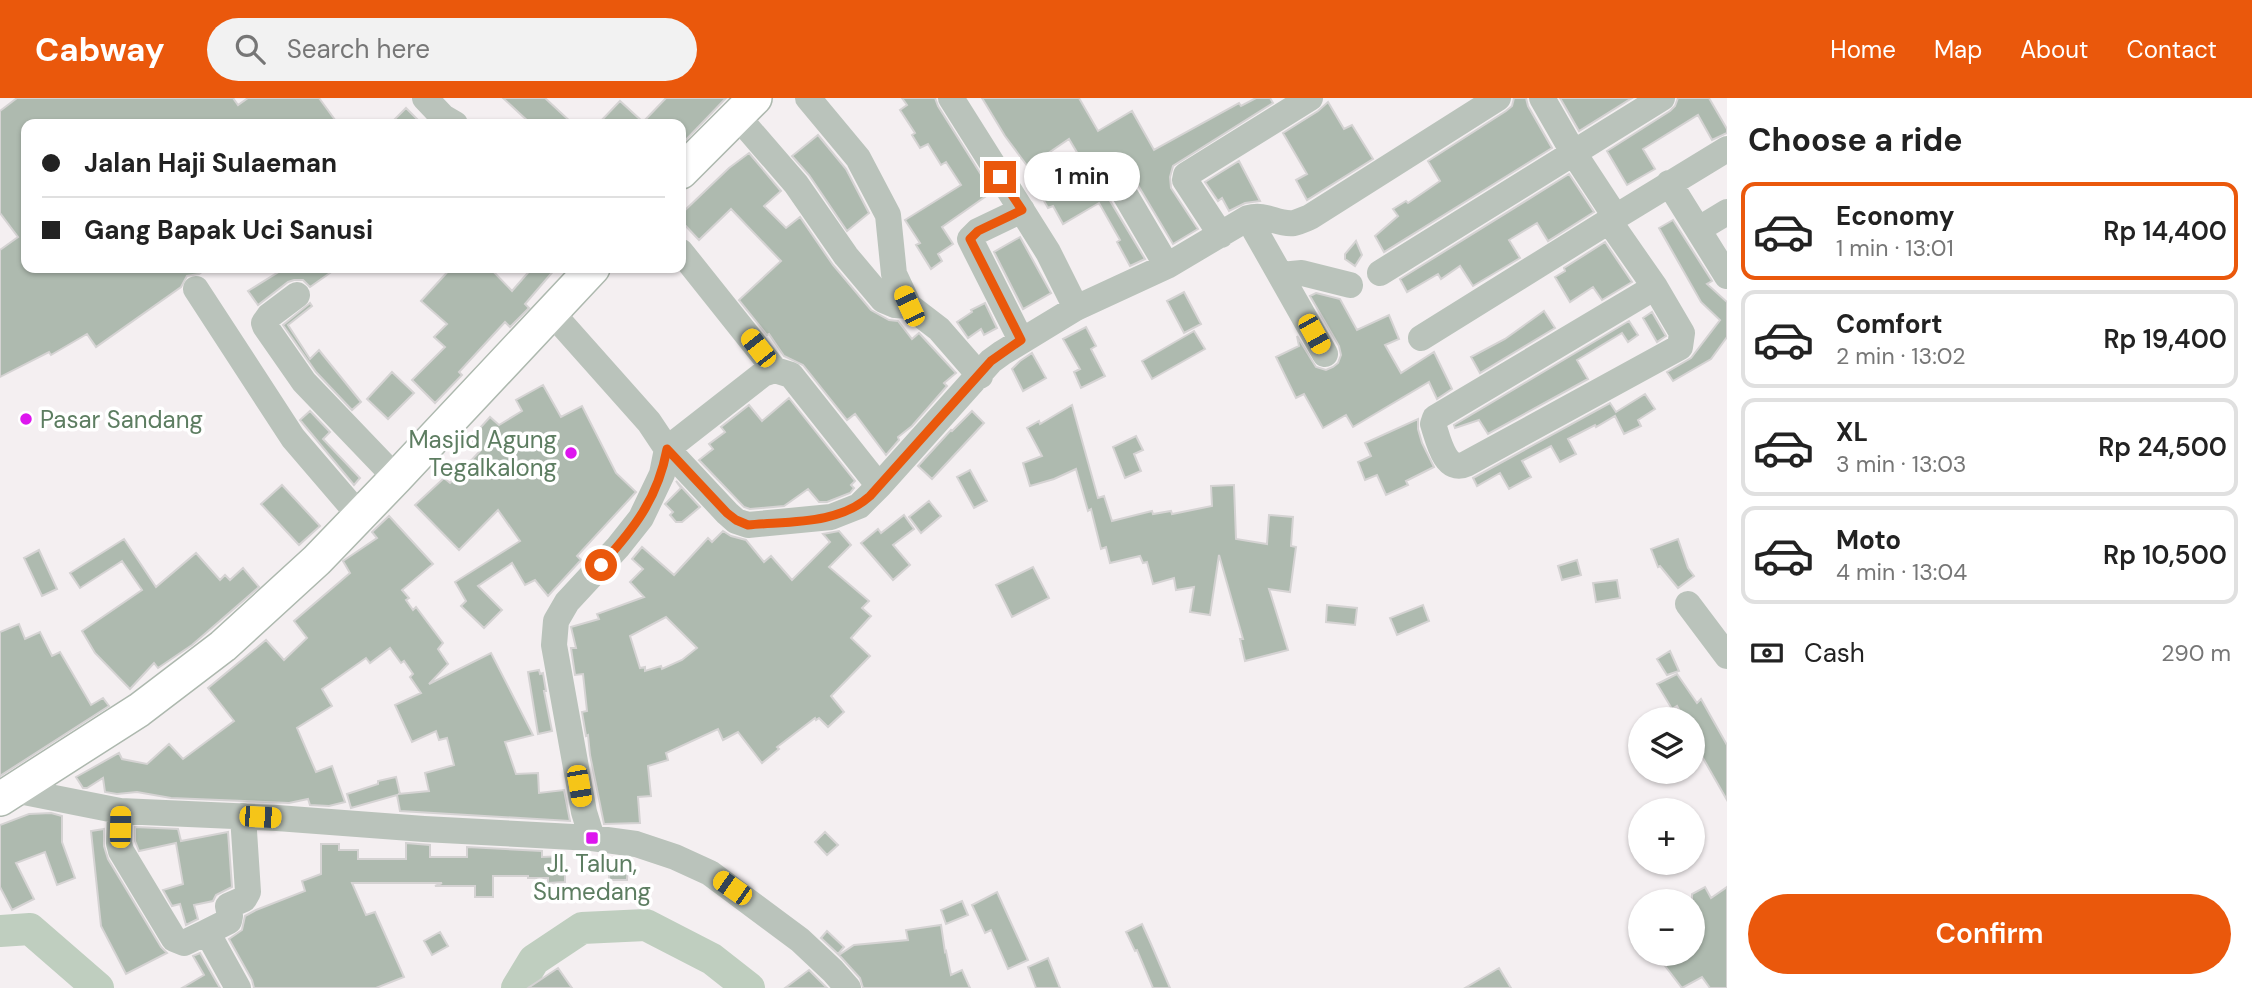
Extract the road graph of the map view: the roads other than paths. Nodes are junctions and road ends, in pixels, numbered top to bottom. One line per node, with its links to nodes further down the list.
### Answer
1 (808, 98): 29 (street)
2 (951, 98): 13 (street)
3 (1310, 98): 18 (street)
4 (1498, 98): 15 (street)
5 (1542, 98): 9 (street)
6 (1662, 98): 9 (street)
7 (747, 107): 10 (main road); 29 (street)
8 (1727, 149): 11 (street)
9 (1573, 152): 16 (street); 22 (street)
10 (686, 167)
11 (1669, 183): 16 (street); 17 (street)
12 (1121, 186): 20 (street)
13 (1022, 210): 30 (street); 33 (street)
14 (1727, 212): 17 (street)
15 (1248, 219): 18 (street); 23 (street)
16 (1612, 219): 26 (street); 32 (street)
17 (1699, 229): 24 (street)
18 (1221, 235): 20 (street)
19 (686, 258): 35 (street)
20 (1167, 265): 30 (street)
21 (588, 273): 31 (main road)
22 (1380, 273)
23 (1281, 275): 25 (street); 34 (street)
24 (1727, 276)
25 (1350, 285)
26 (1655, 287): 26 (street)
27 (196, 289): 40 (street)
28 (297, 295): 38 (street)
29 (909, 306): 36 (street)
30 (1076, 308): 33 (street)
31 (552, 313): 37 (street); 38 (main road)
32 (1421, 338)
33 (1021, 340): 36 (street)
34 (1325, 354)
35 (775, 370): 37 (street); 39 (street)
36 (979, 376): 39 (street)
37 (667, 449): 39 (street); 46 (street)
38 (396, 478): 40 (main road)
39 (879, 486)
40 (359, 515): 43 (main road)
41 (1688, 604): 42 (street)
42 (1727, 656)
43 (7, 795): 44 (street)
44 (120, 811): 45 (street); 47 (street)
45 (243, 816): 46 (street); 47 (street)
46 (592, 838): 49 (street)
47 (207, 932): 48 (street)
48 (238, 988)
49 (848, 988)

